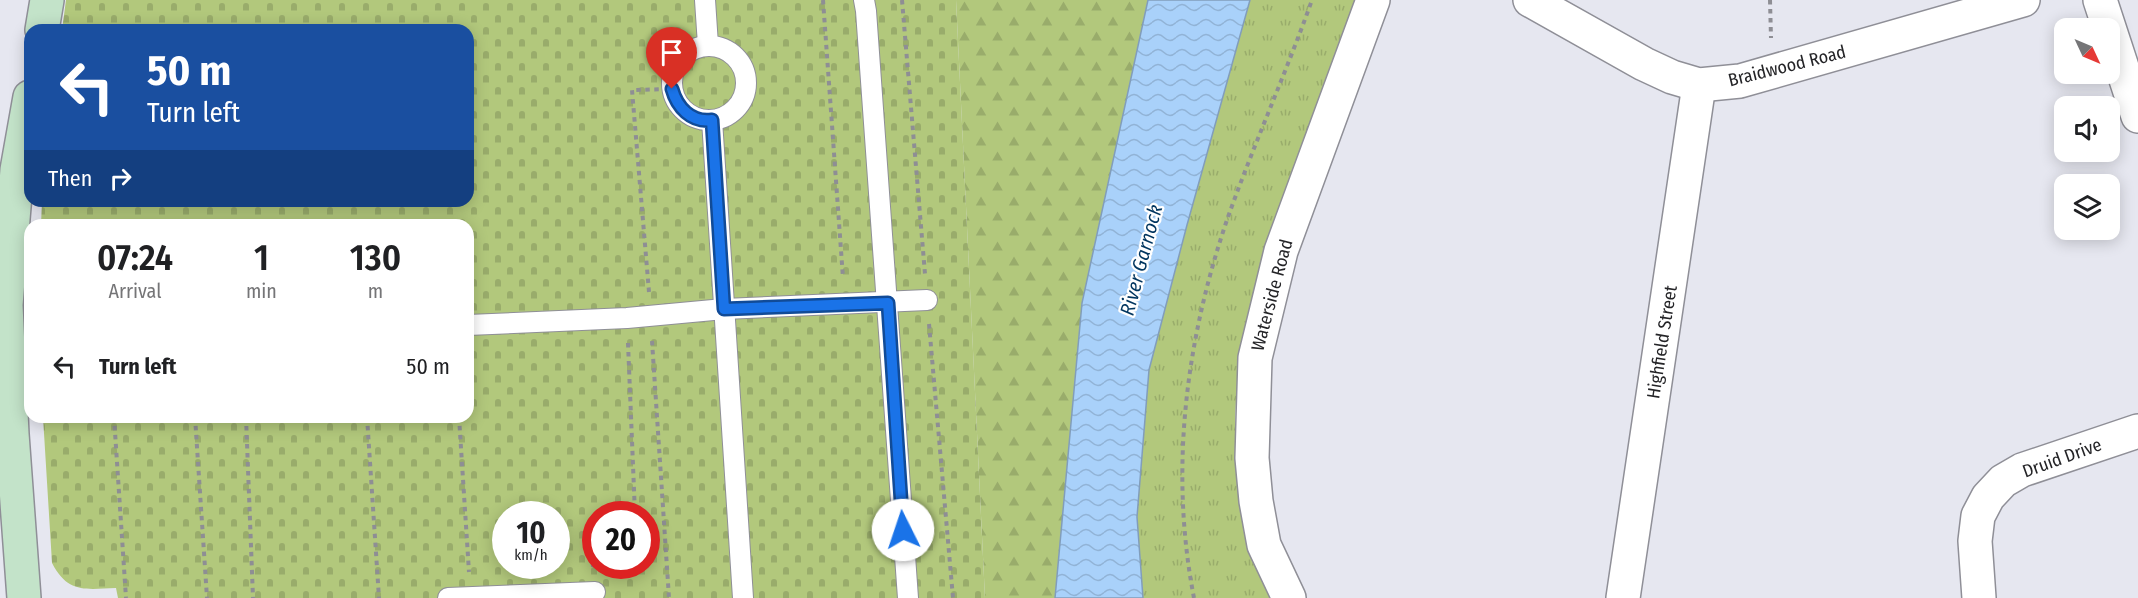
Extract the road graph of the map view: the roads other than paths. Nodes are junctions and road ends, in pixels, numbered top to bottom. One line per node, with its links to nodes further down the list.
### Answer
1 (47, 0): 8 (main road)
2 (705, 0): 9 (lane)
3 (864, 0): 16 (lane)
4 (1373, 0): 28 (street, Waterside Road)
5 (1530, 0): 10 (street, Braidwood Road)
6 (2023, 0): 10 (street, Braidwood Road)
7 (2100, 0): 11 (street)
8 (43, 24)
9 (708, 45): 13 (lane); 13 (lane)
10 (1700, 85): 29 (street, Highfield Street)
11 (2138, 117)
12 (24, 119): 14 (main road)
13 (712, 120): 17 (lane)
14 (9, 173): 19 (main road)
15 (927, 300): 16 (lane)
16 (888, 303): 17 (lane); 27 (lane)
17 (724, 309): 18 (lane); 26 (lane)
18 (474, 325)
19 (19, 344): 21 (main road)
20 (2138, 431): 30 (street, Druid Drive)
21 (7, 463): 24 (main road)
22 (596, 592): 23 (lane)
23 (470, 597): 25 (lane)
24 (24, 598)
25 (448, 598)
26 (743, 598)
27 (908, 598)
28 (1289, 598)
29 (1623, 598)
30 (1979, 598)

